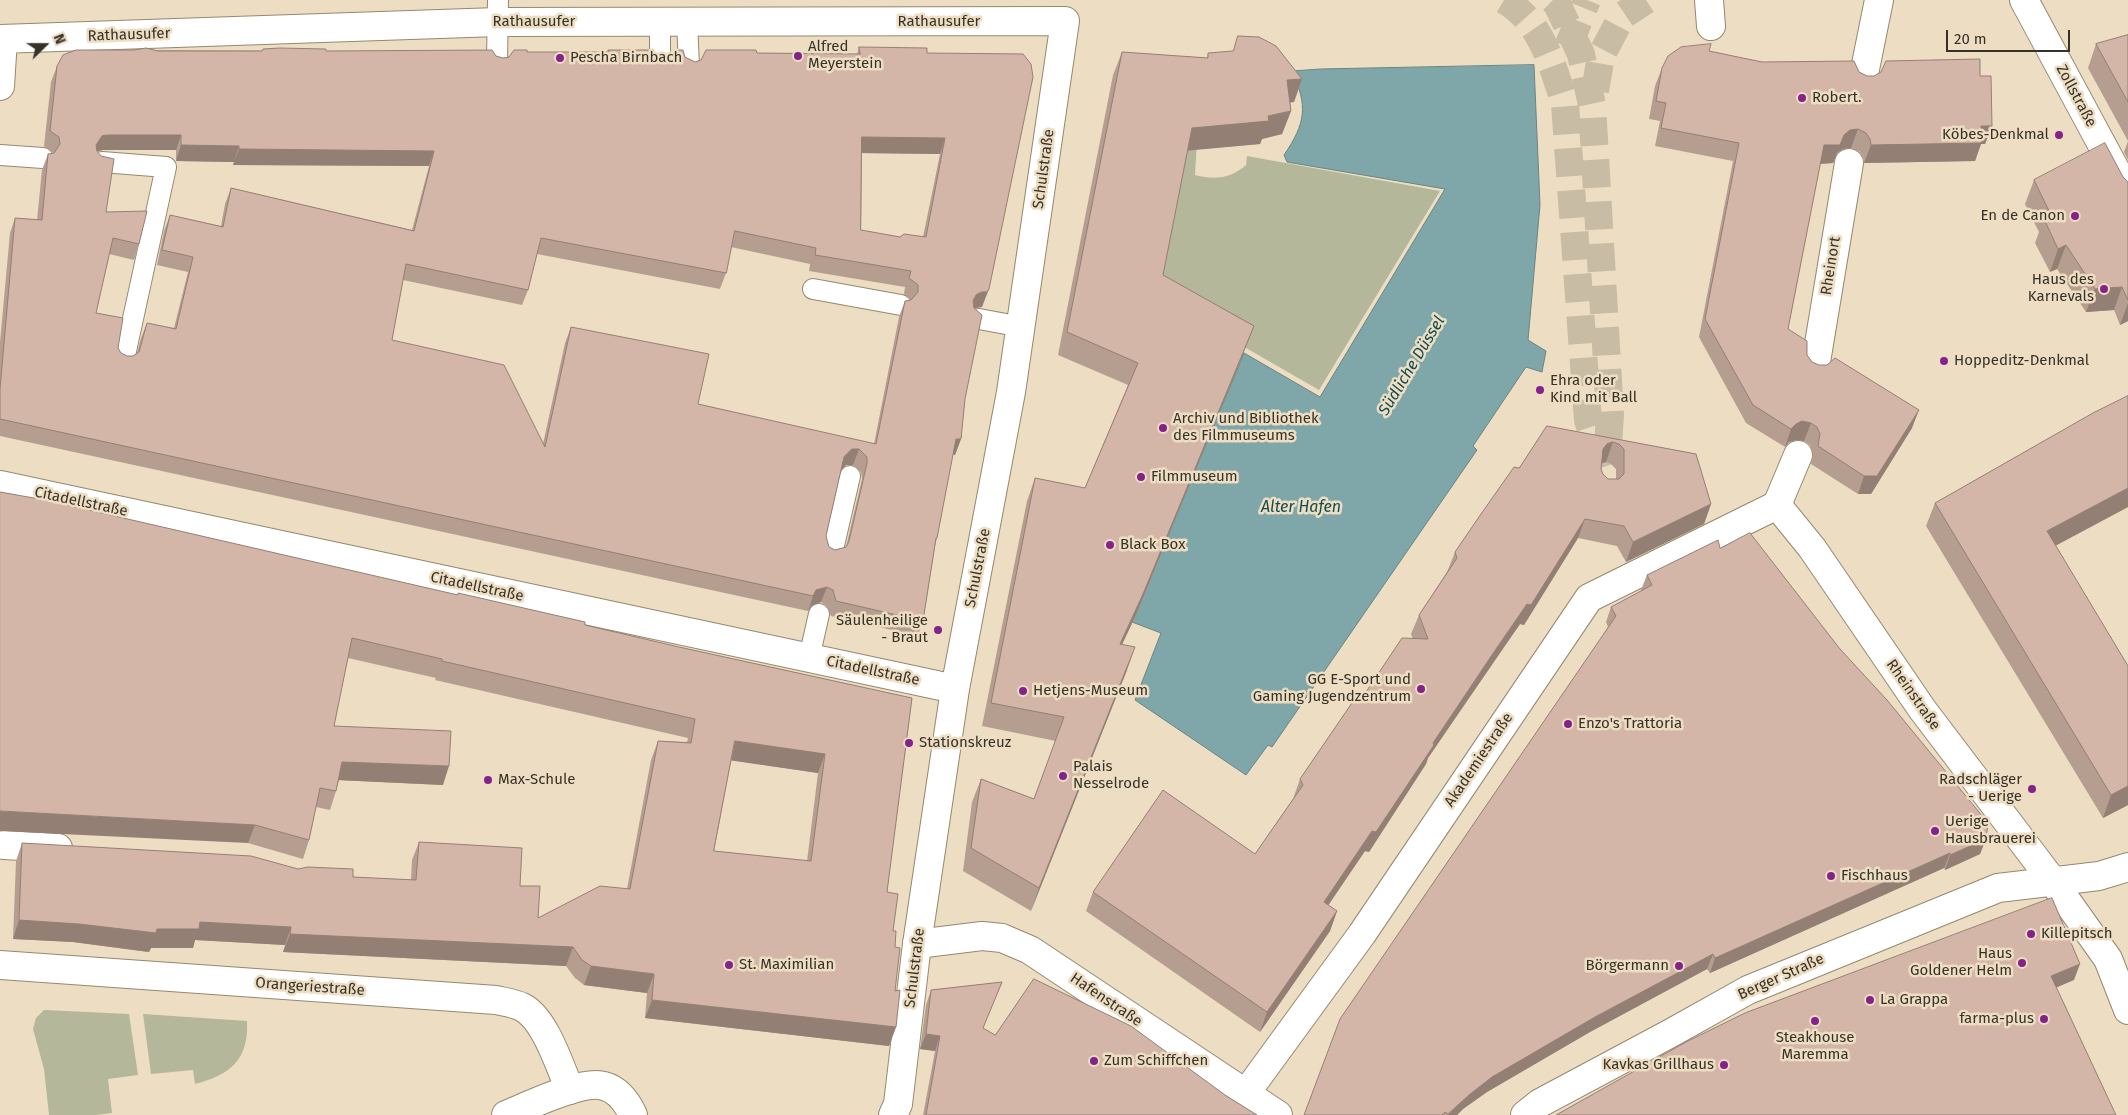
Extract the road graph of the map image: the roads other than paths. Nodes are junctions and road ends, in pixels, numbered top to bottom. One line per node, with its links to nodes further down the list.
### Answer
1 (1879, 0): 11 (street)
2 (2024, 0): 17 (street, Zollstraße)
3 (498, 11): 5 (street, Rathausufer); 7 (street, Rathausufer); 8 (lane)
4 (1066, 21): 6 (street, Rathausufer); 21 (street, Schulstraße)
5 (660, 22): 6 (street, Rathausufer); 9 (lane)
6 (687, 22): 10 (lane)
7 (2, 39): 12 (street)
8 (497, 62)
9 (660, 66)
10 (689, 66)
11 (1863, 79)
12 (0, 86)
13 (0, 155): 14 (lane)
14 (43, 158)
15 (102, 162): 22 (lane)
16 (1849, 163): 23 (street, Rheinort)
17 (2128, 193)
18 (813, 289): 19 (lane)
19 (902, 305)
20 (979, 319): 21 (lane)
21 (1022, 326): 31 (street, Schulstraße)
22 (124, 360)
23 (1815, 368)
24 (1798, 455): 27 (street)
25 (850, 476): 28 (lane)
26 (0, 485): 30 (street, Citadellstraße)
27 (1778, 505): 35 (street, Rheinstraße); 40 (street, Akademiestraße)
28 (832, 554)
29 (818, 614): 30 (lane)
30 (809, 658): 31 (street, Citadellstraße)
31 (955, 689): 36 (street, Schulstraße)
32 (4, 845): 33 (street)
33 (83, 850)
34 (2128, 867): 35 (street, Berger Straße)
35 (2054, 883): 38 (street, Rheinstraße); 45 (street, Berger Straße)
36 (917, 944): 40 (street, Hafenstraße); 43 (street, Schulstraße)
37 (0, 964): 39 (street, Orangeriestraße)
38 (2128, 1010)
39 (570, 1090): 41 (street); 42 (street)
40 (1246, 1093): 44 (street, Hafenstraße)
41 (506, 1115)
42 (633, 1115)
43 (893, 1115)
44 (1278, 1115)
45 (1525, 1115)

